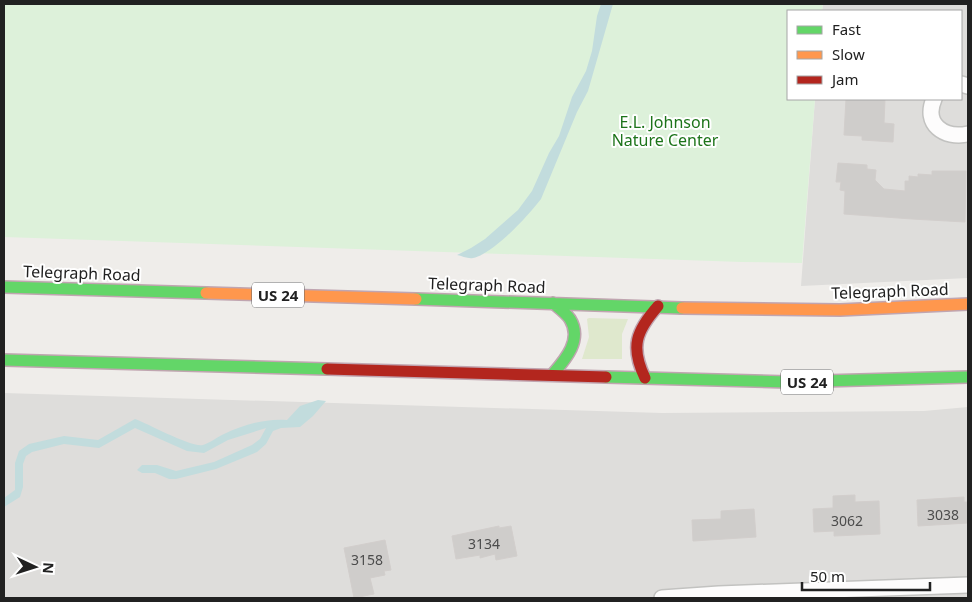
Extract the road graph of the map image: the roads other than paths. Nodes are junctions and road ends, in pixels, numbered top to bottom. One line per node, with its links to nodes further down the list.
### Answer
1 (934, 100): 2 (street)
2 (968, 134)
3 (4, 287): 4 (highway, Telegraph Road / US 24)
4 (553, 303): 6 (highway, Telegraph Road / US 24); 8 (highway)
5 (968, 304): 6 (highway, Telegraph Road / US 24)
6 (658, 306): 10 (highway)
7 (4, 360): 8 (highway, US 24)
8 (552, 375): 10 (highway, US 24)
9 (968, 377): 10 (highway, US 24)
10 (645, 378)
11 (968, 585): 12 (street)
12 (662, 598)

